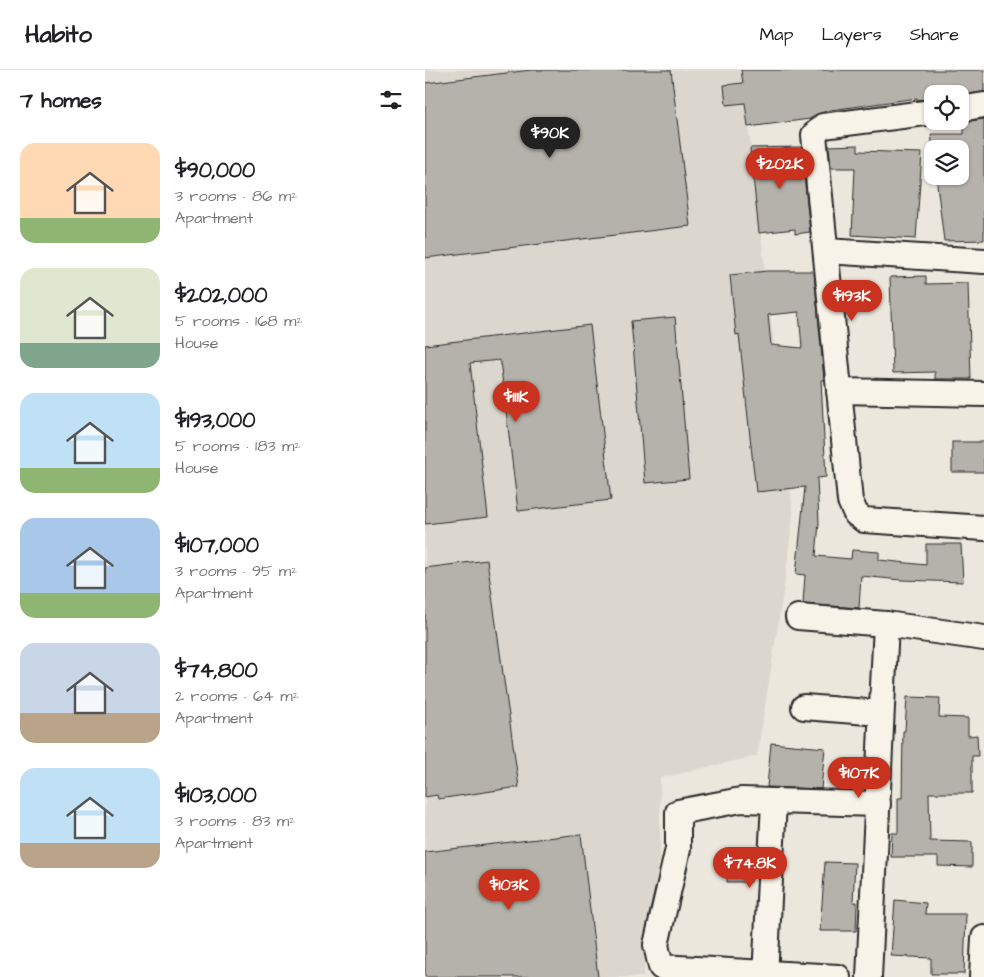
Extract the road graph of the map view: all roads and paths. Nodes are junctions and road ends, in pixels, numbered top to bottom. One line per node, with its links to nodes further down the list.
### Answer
1 (984, 106): 2 (street)
2 (969, 108)
3 (924, 113): 4 (street)
4 (826, 251): 5 (street); 6 (street)
5 (984, 260)
6 (839, 392): 7 (street); 8 (street)
7 (984, 394)
8 (984, 528)
9 (798, 616): 10 (street)
10 (886, 624): 11 (street); 13 (street)
11 (984, 638)
12 (804, 707): 13 (street)
13 (881, 713): 15 (street)
14 (773, 802): 15 (street); 17 (street); 17 (street)
15 (878, 804): 19 (street)
16 (984, 938): 20 (street)
17 (766, 975): 18 (street)
18 (838, 977)
19 (869, 977)
20 (983, 977)

